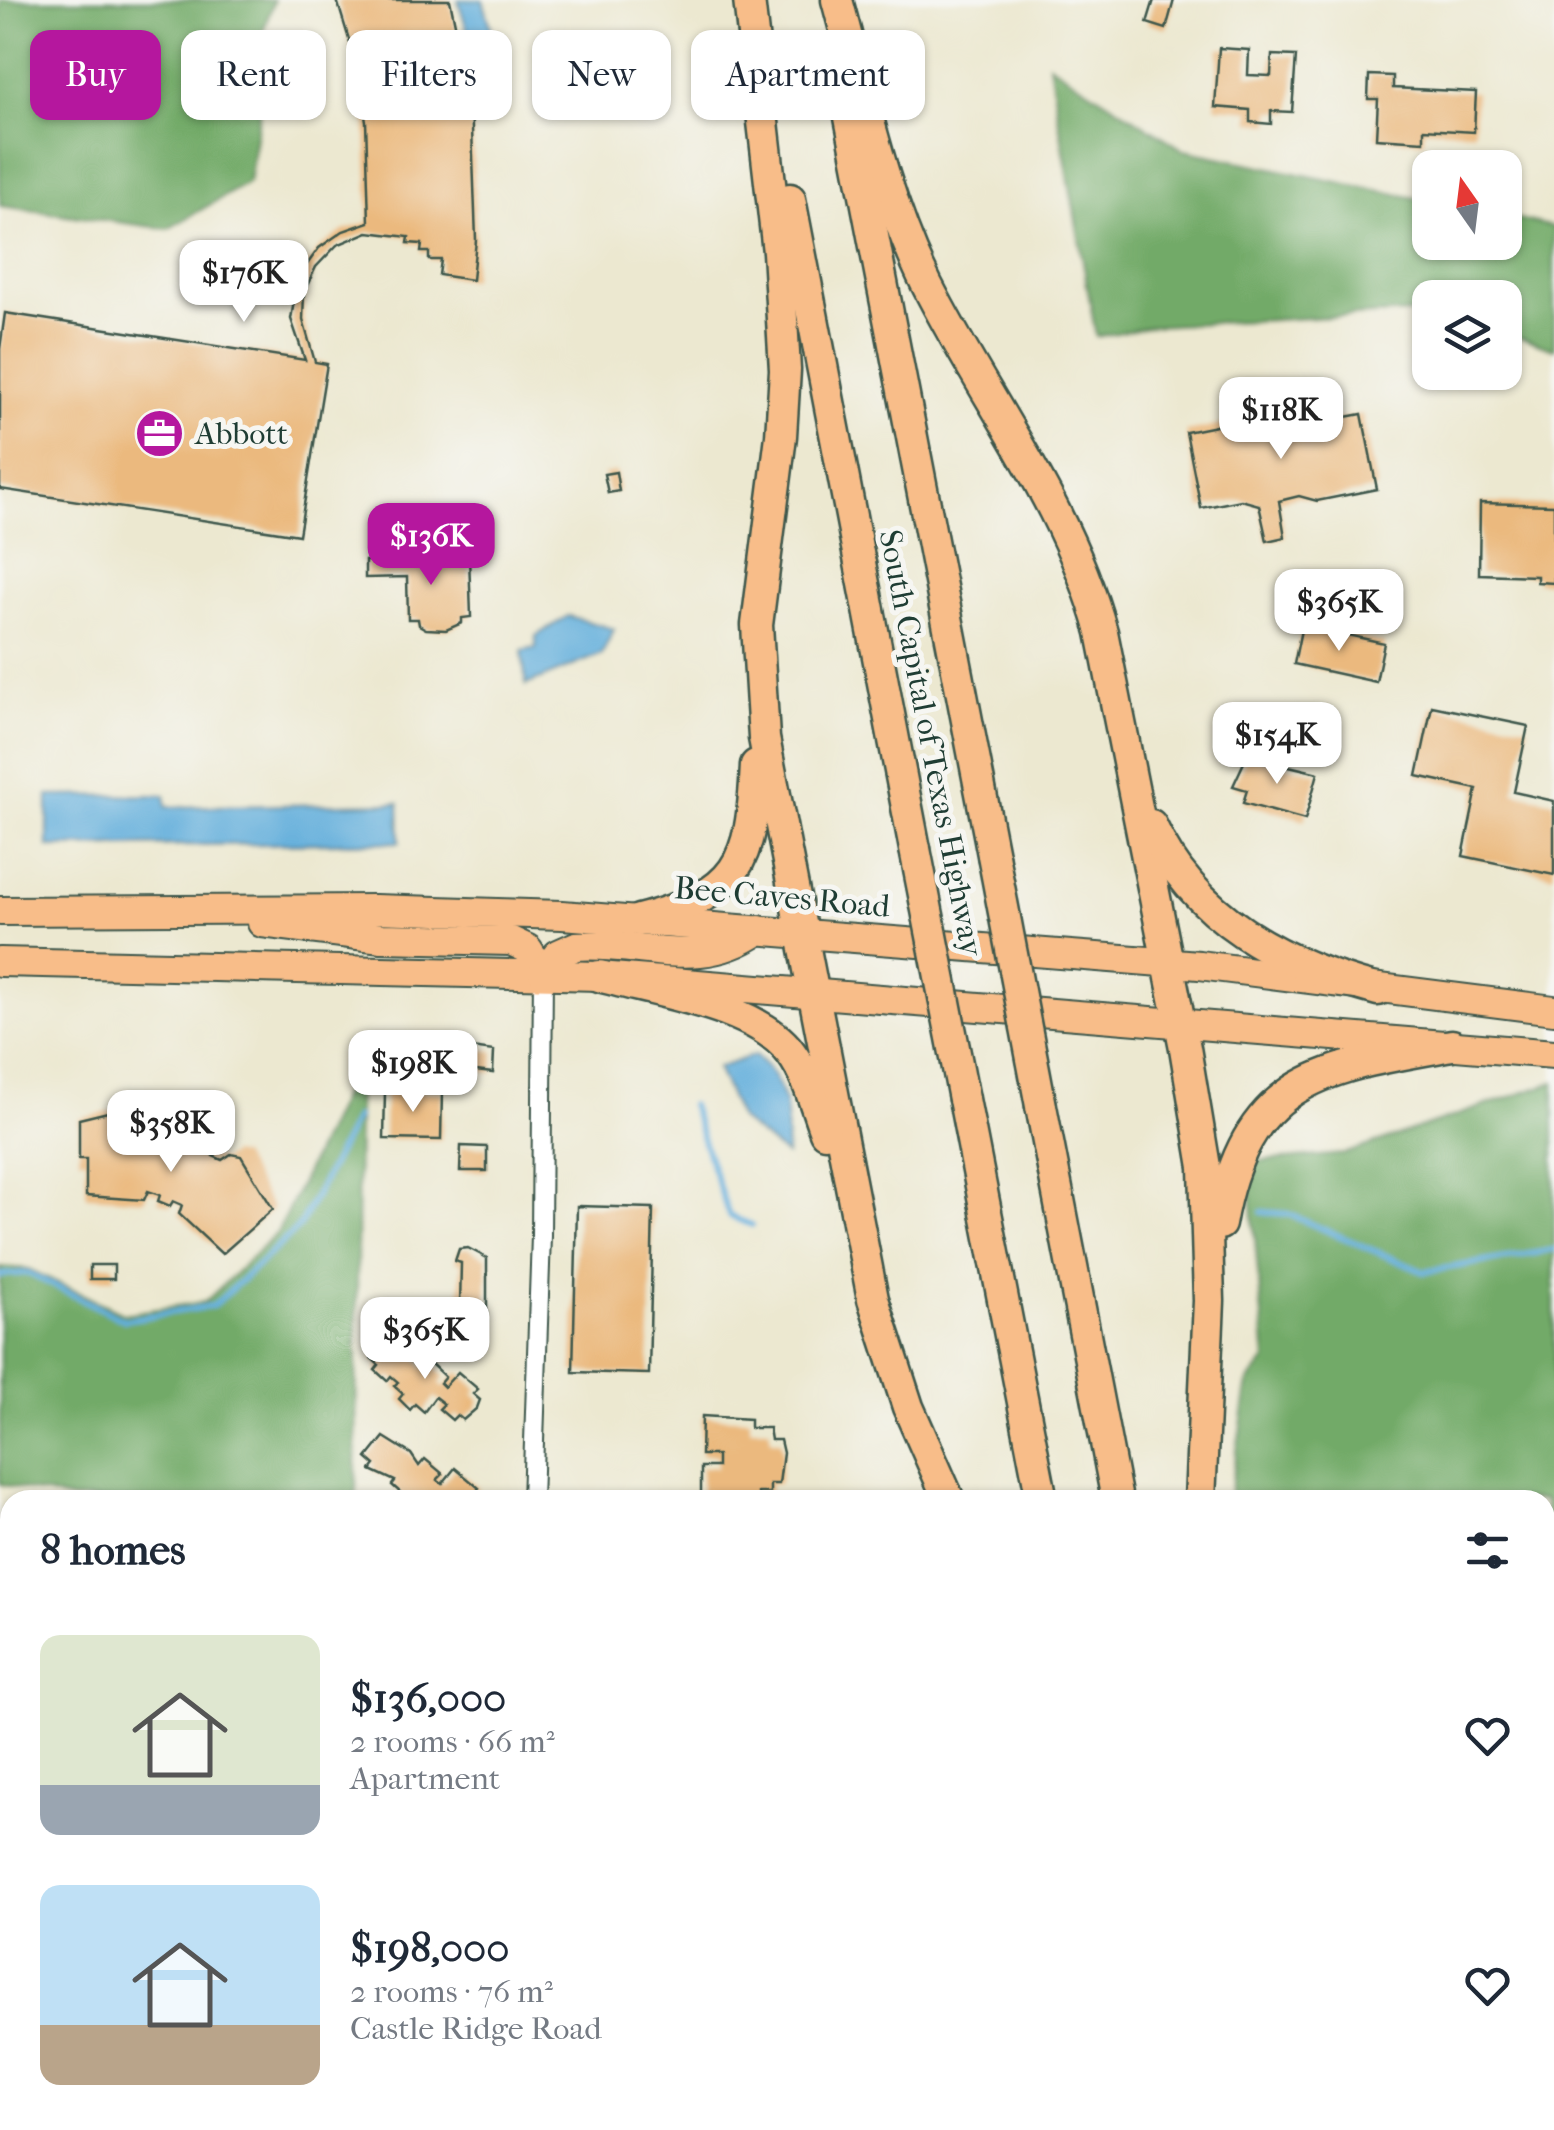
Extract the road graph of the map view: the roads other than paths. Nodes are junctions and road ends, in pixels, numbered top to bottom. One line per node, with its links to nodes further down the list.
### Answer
1 (750, 0): 4 (highway); 25 (highway, South Capital of Texas Highway, bridge)
2 (827, 0): 26 (highway, South Capital of Texas Highway, bridge)
3 (837, 0): 5 (highway)
4 (760, 702): 8 (highway); 10 (highway)
5 (1132, 779): 12 (highway); 15 (highway)
6 (148, 908): 7 (main road, Bee Caves Road); 8 (main road, Bee Caves Road); 13 (main road)
7 (0, 911)
8 (638, 920): 9 (main road, Bee Caves Road)
9 (759, 930): 10 (main road, Bee Caves Road); 13 (main road)
10 (801, 933): 12 (main road, Bee Caves Road); 16 (highway)
11 (0, 962): 13 (main road)
12 (1168, 962): 15 (main road, Bee Caves Road); 18 (highway)
13 (543, 974): 14 (main road); 23 (street)
14 (599, 976): 16 (main road); 21 (highway)
15 (1378, 990): 17 (main road, Bee Caves Road)
16 (814, 994): 18 (main road); 21 (highway)
17 (1554, 1010)
18 (1180, 1024): 19 (main road); 22 (highway)
19 (1452, 1045): 20 (main road); 22 (highway)
20 (1554, 1054)
21 (858, 1225): 24 (highway)
22 (1210, 1286): 27 (highway)
23 (532, 1490)
24 (944, 1490)
25 (1040, 1490)
26 (1115, 1490)
27 (1200, 1490)

